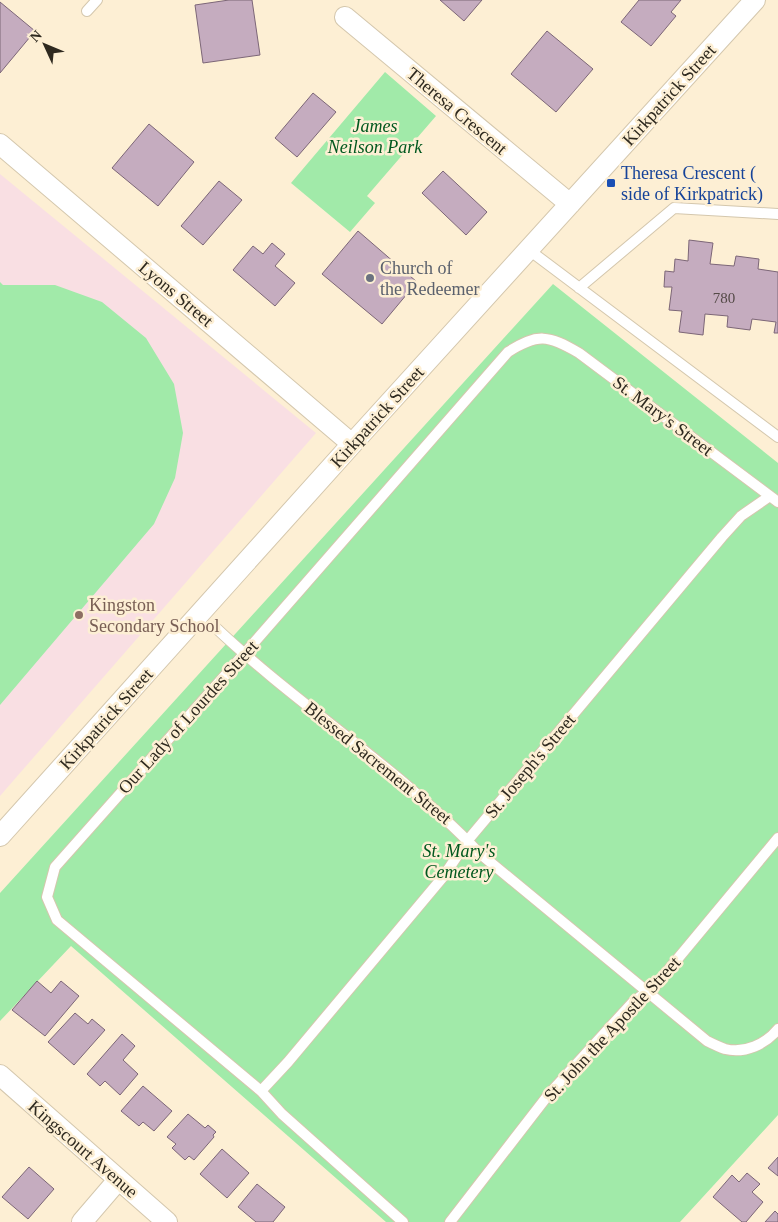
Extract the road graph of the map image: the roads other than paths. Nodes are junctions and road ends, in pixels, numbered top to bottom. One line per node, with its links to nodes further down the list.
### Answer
1 (97, 0): 3 (lane)
2 (755, 0): 6 (street, Kirkpatrick Street)
3 (87, 11)
4 (345, 17): 6 (street, Theresa Crescent)
5 (0, 144): 12 (street, Lyons Street)
6 (570, 204): 8 (street, Kirkpatrick Street)
7 (778, 214): 9 (lane)
8 (529, 250): 9 (lane); 12 (street, Kirkpatrick Street)
9 (579, 288): 11 (lane)
10 (542, 338): 13 (lane, St. Mary's Street); 15 (lane, Our Lady of Lourdes Street)
11 (778, 437)
12 (352, 444): 16 (street, Kirkpatrick Street)
13 (774, 499): 18 (lane, St. Joseph's Street)
14 (215, 627): 15 (lane, Blessed Sacrement Street)
15 (244, 654): 18 (lane, Blessed Sacrement Street); 22 (lane, Our Lady of Lourdes Street)
16 (0, 836)
17 (778, 838): 19 (lane, St. John the Apostle Street)
18 (468, 840): 19 (lane, Blessed Sacrement Street); 22 (lane, St. Joseph's Street)
19 (647, 992): 20 (lane, Blessed Sacrement Street); 27 (lane, St. John the Apostle Street)
20 (778, 1029)
21 (0, 1075): 23 (street, Kingscourt Avenue)
22 (262, 1091): 26 (lane)
23 (118, 1180): 24 (street); 25 (street, Kingscourt Avenue)
24 (82, 1222)
25 (167, 1222)
26 (403, 1222)
27 (450, 1222)

